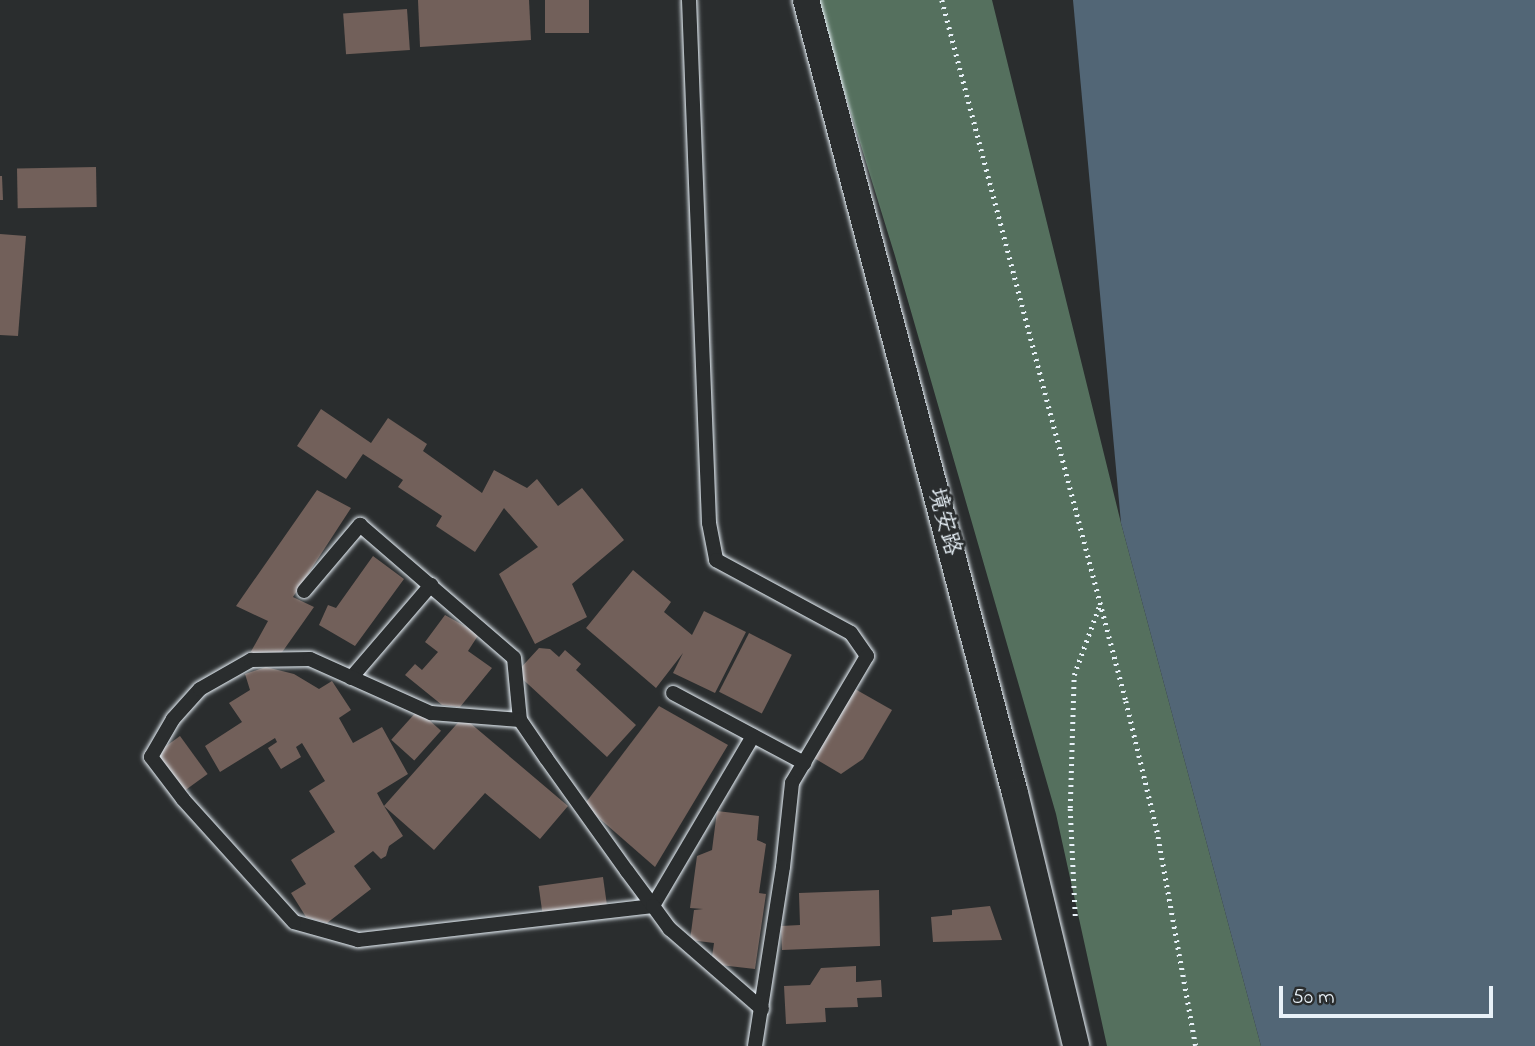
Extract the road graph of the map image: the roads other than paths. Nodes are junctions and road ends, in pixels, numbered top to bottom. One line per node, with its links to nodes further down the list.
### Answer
1 (689, 0): 9 (lane)
2 (806, 0): 13 (street, 境安路)
3 (431, 585): 4 (lane); 5 (lane); 7 (lane)
4 (304, 591)
5 (351, 678): 7 (lane); 10 (lane)
6 (673, 693): 8 (lane)
7 (520, 720): 10 (lane)
8 (753, 736): 9 (lane); 10 (lane)
9 (804, 763): 11 (lane)
10 (653, 906): 11 (lane)
11 (762, 1009): 12 (lane)
12 (755, 1046)
13 (1076, 1046)

